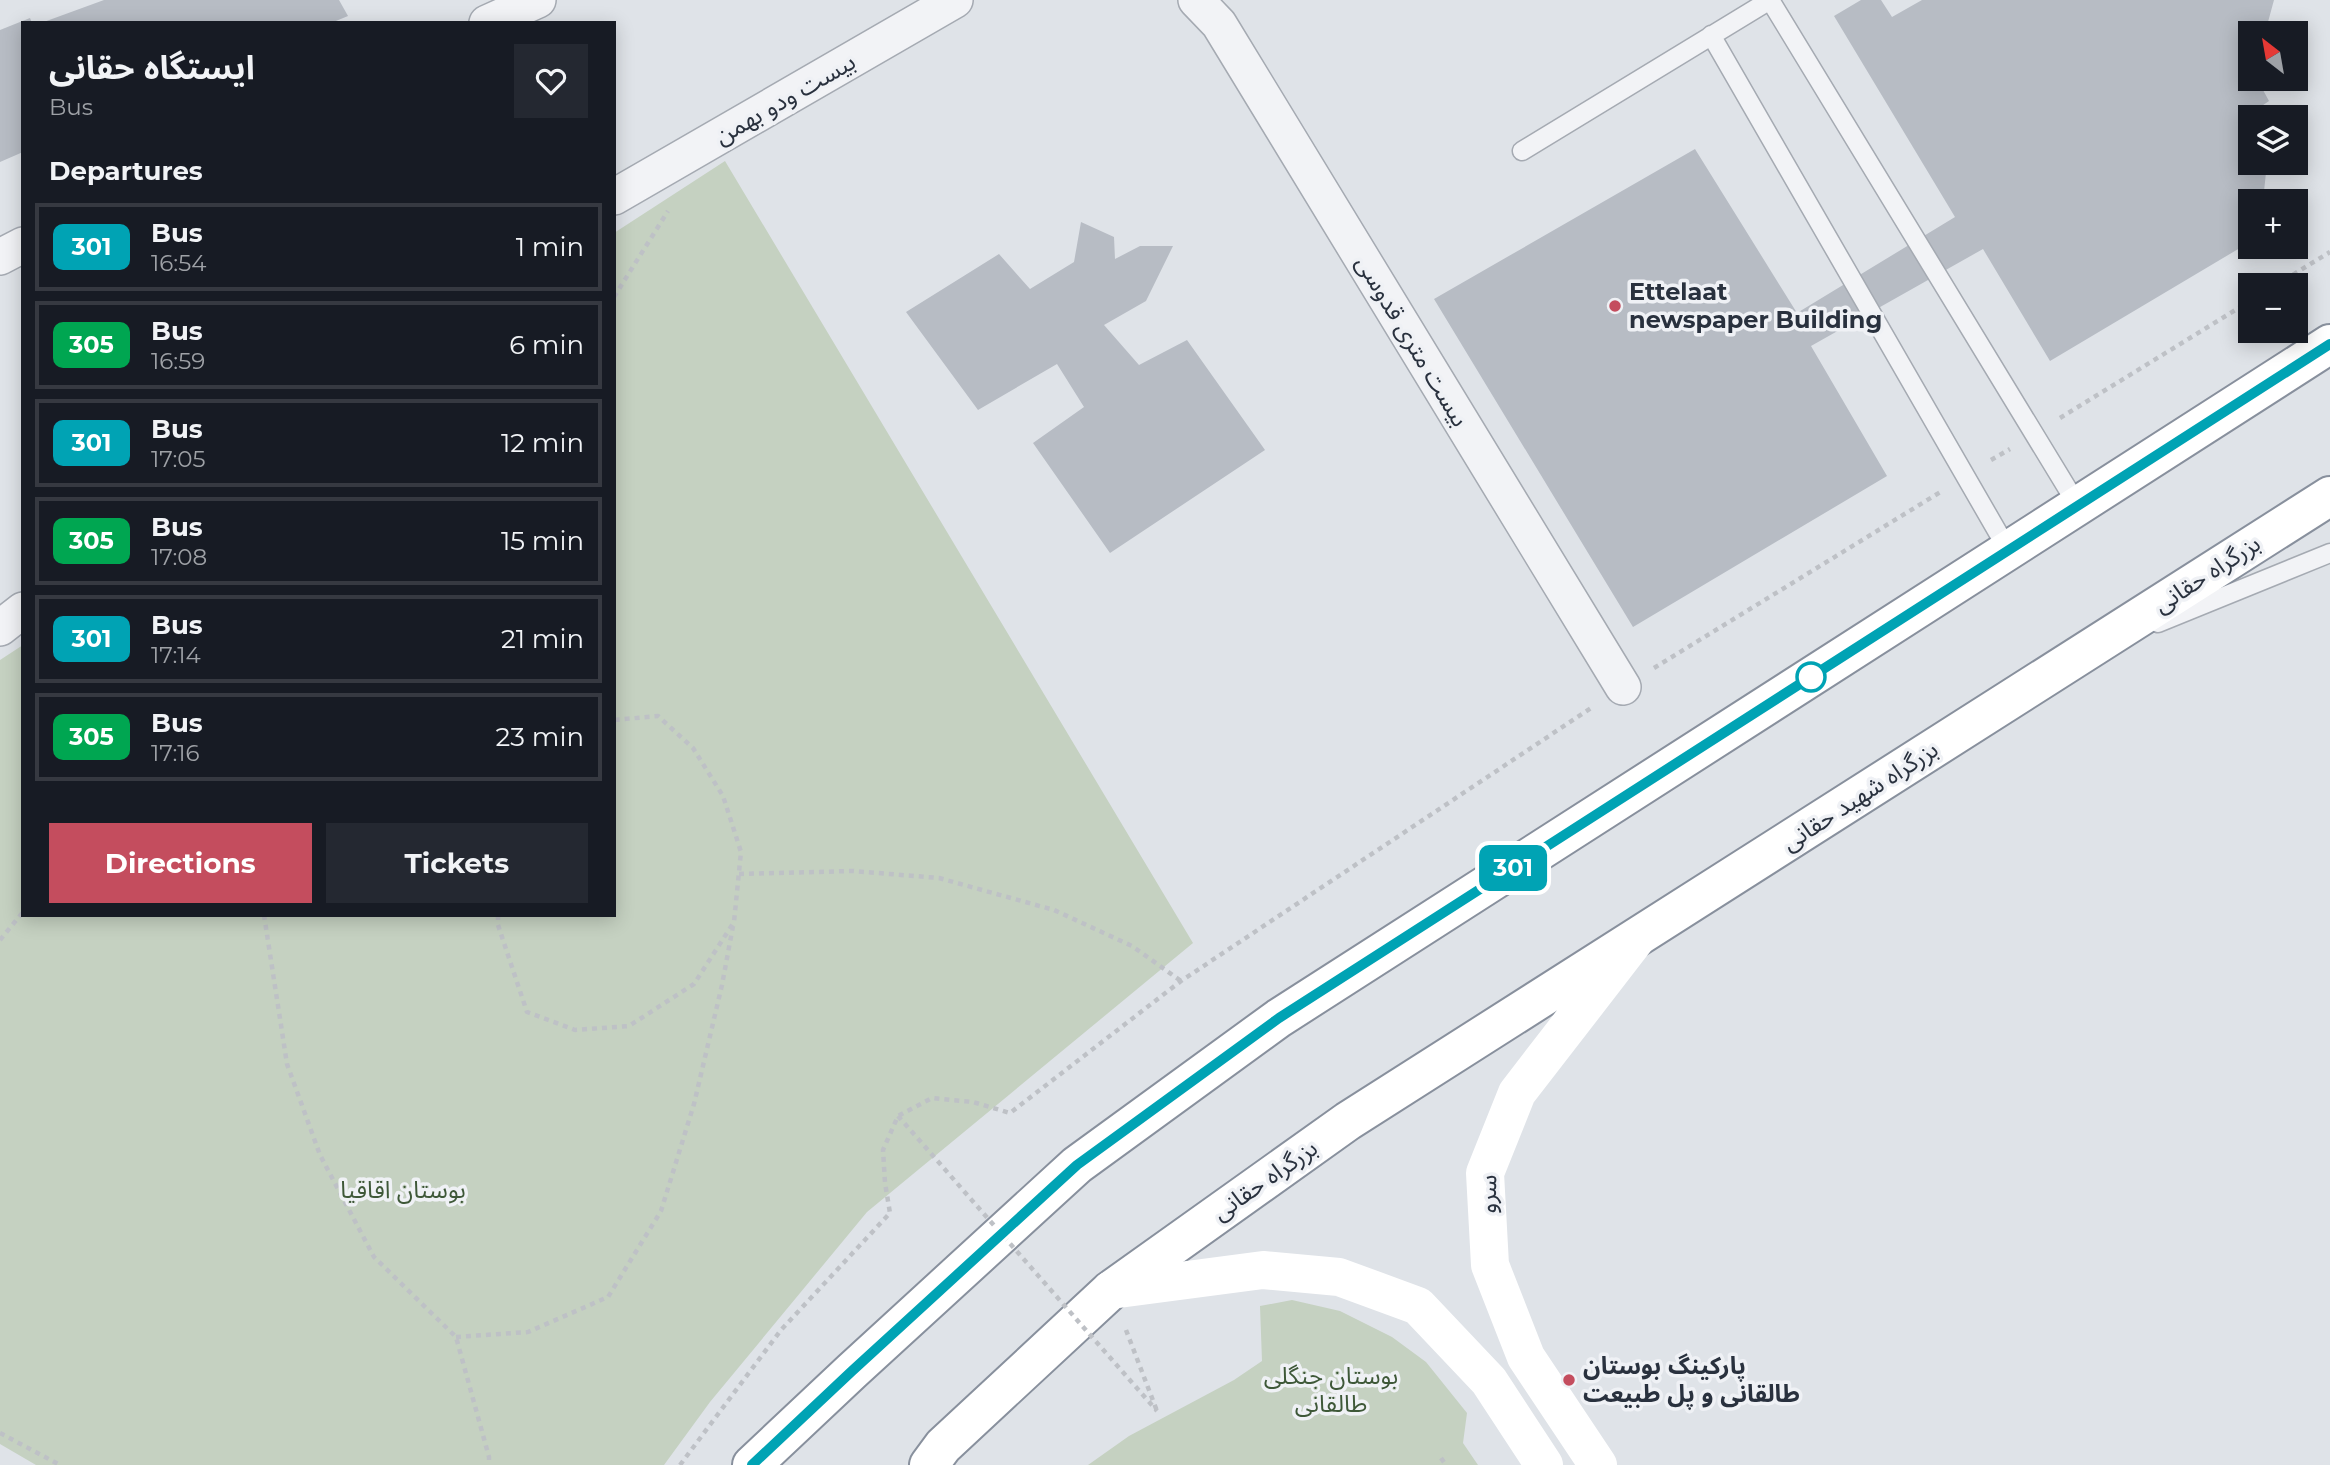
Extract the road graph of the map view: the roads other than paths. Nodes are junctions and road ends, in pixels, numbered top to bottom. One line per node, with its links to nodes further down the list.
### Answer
1 (538, 0): 5 (street)
2 (955, 0): 8 (street, بیست ودو بهمن)
3 (1196, 0): 19 (street, بیست متری قدوسی)
4 (1770, 0): 6 (lane); 13 (lane)
5 (492, 21)
6 (1711, 35): 7 (lane); 14 (lane)
7 (1522, 150)
8 (616, 196)
9 (21, 246): 10 (street)
10 (0, 257)
11 (2330, 344): 13 (main road)
12 (2330, 496): 18 (main road, بزرگراه حقانی)
13 (2078, 506): 14 (main road)
14 (2008, 550): 22 (main road)
15 (2330, 554): 18 (lane)
16 (21, 612): 17 (street)
17 (0, 628)
18 (2084, 653): 20 (main road, بزرگراه شهید حقانی)
19 (1623, 687)
20 (1636, 939): 21 (main road, بزرگراه حقانی); 25 (main road, سرو)
21 (1111, 1290): 23 (main road, بزرگراه حقانی); 24 (main road)
22 (752, 1465)
23 (929, 1465)
24 (1544, 1465)
25 (1598, 1465)

